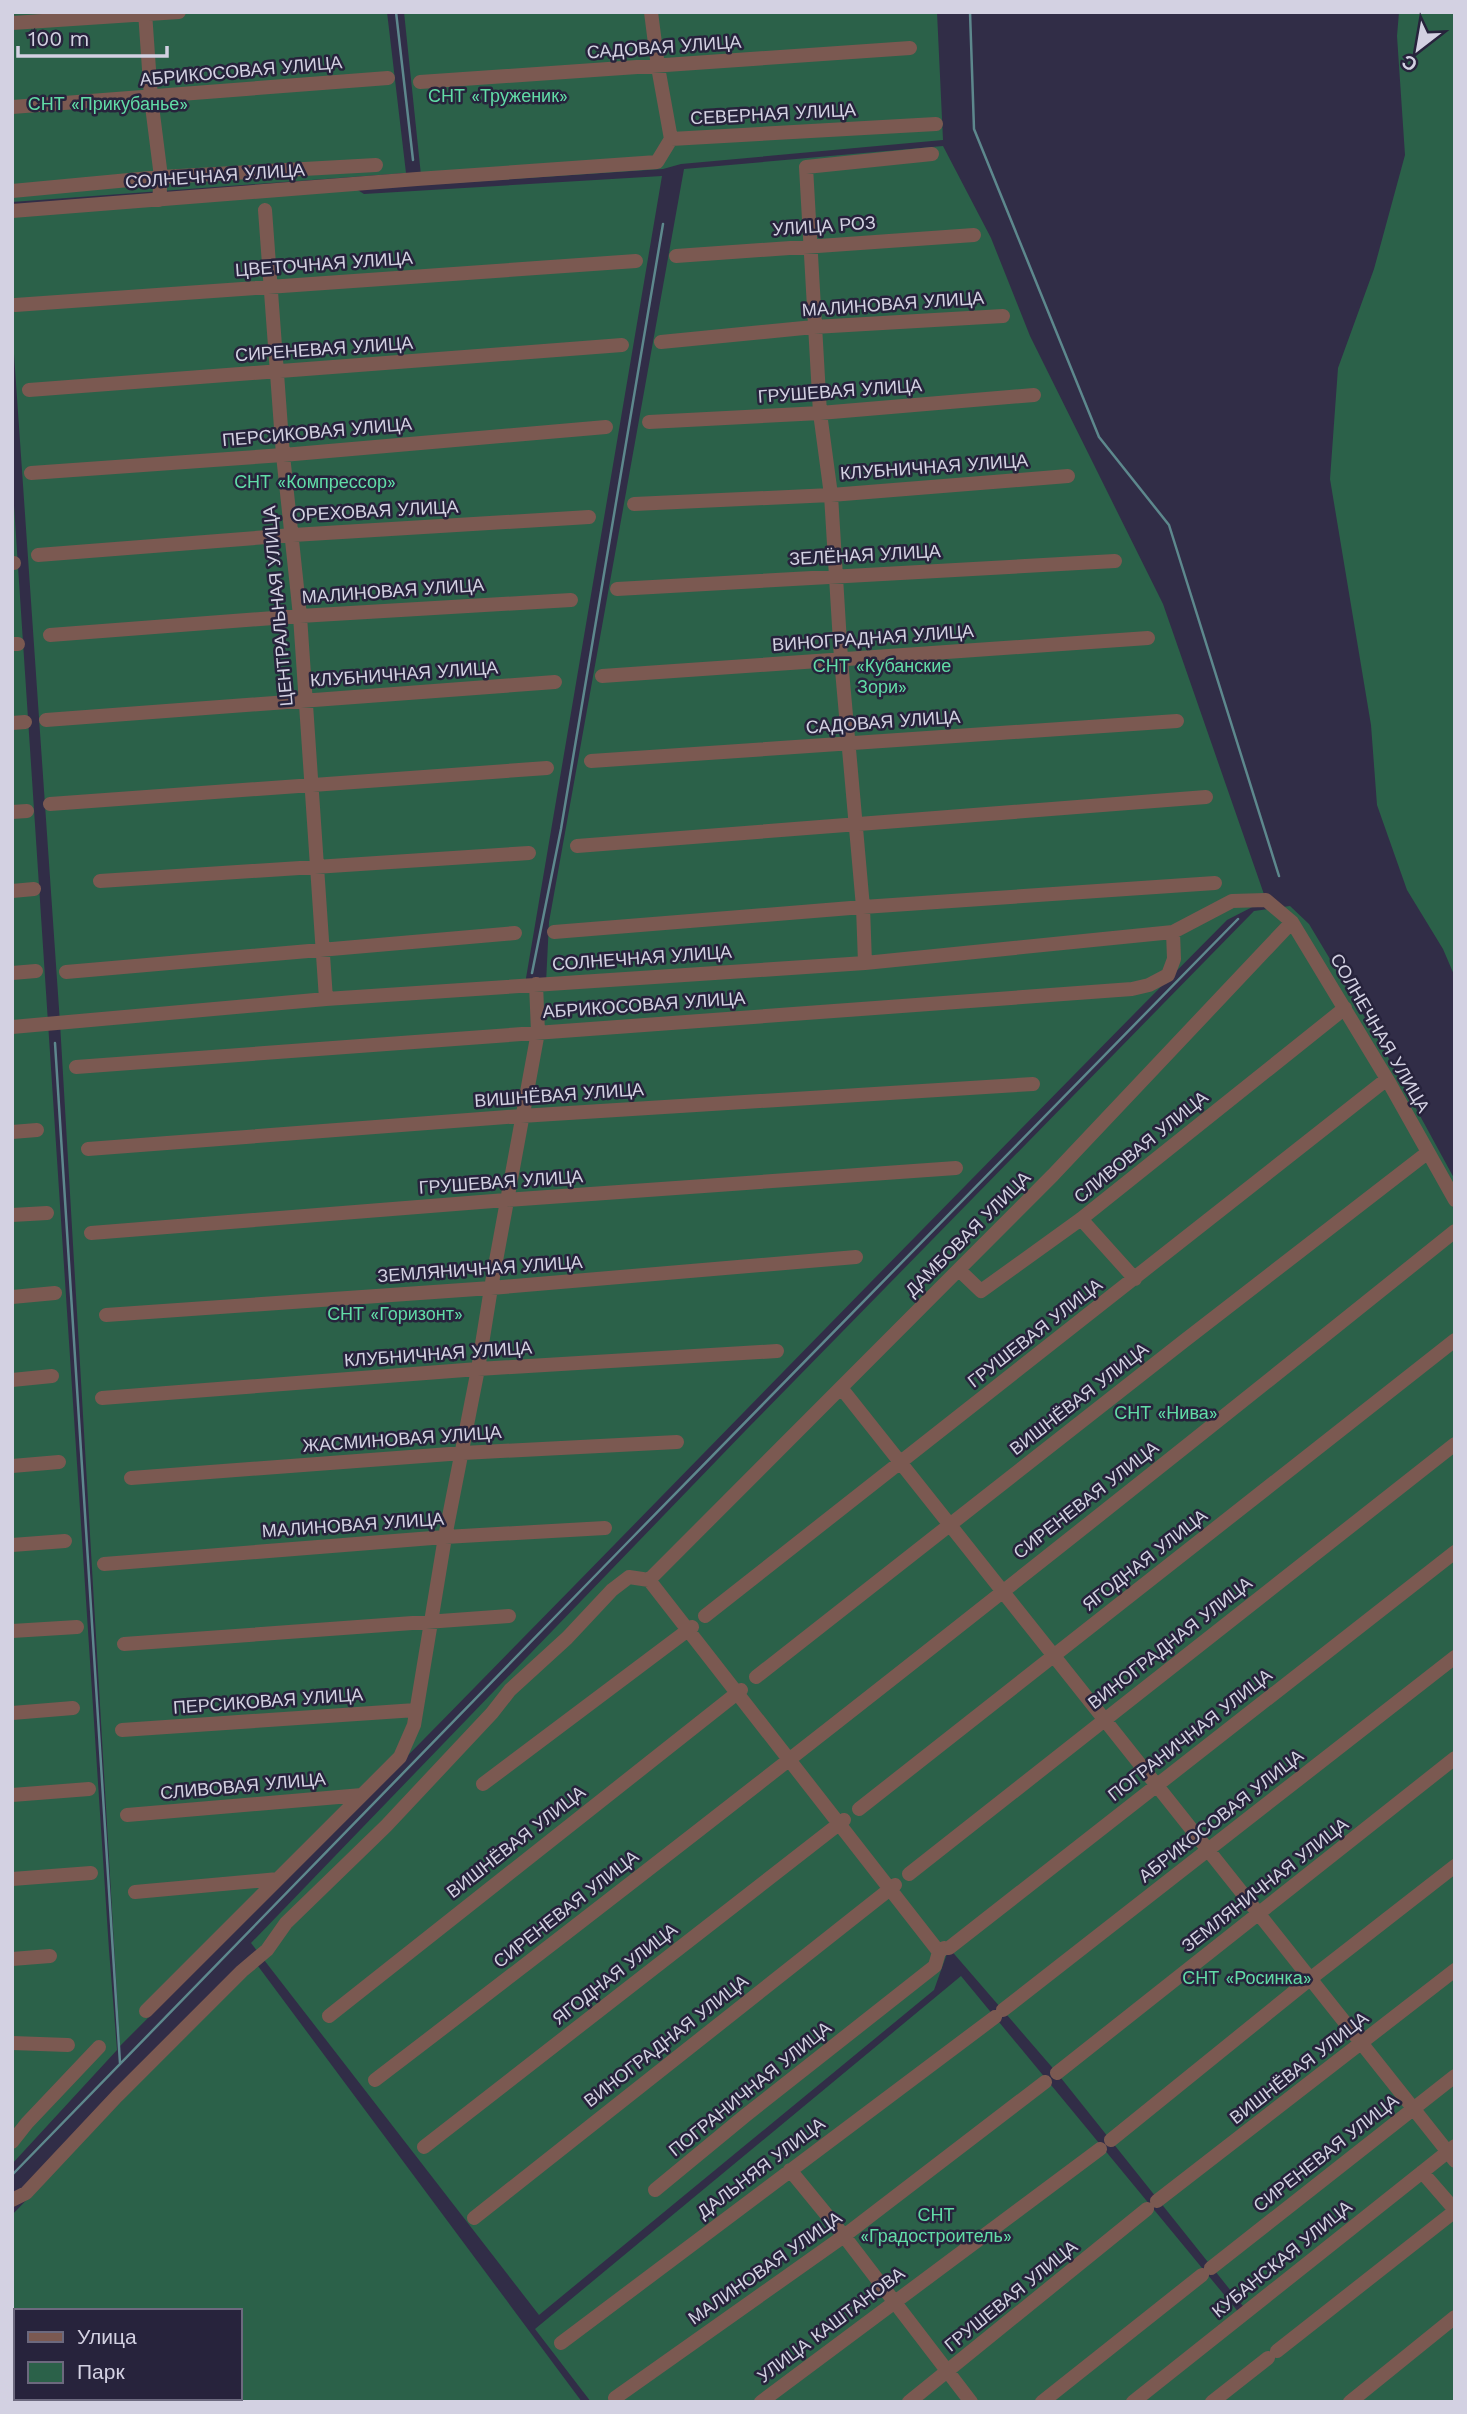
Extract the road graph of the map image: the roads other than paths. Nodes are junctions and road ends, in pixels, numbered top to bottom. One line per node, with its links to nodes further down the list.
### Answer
1 (178, 12): 3 (street)
2 (651, 12): 6 (street)
3 (146, 13): 4 (street); 9 (street)
4 (12, 23)
5 (910, 48): 6 (street, САДОВАЯ УЛИЦА)
6 (657, 67): 8 (street, САДОВАЯ УЛИЦА); 12 (street)
7 (388, 78): 9 (street, АБРИКОСОВАЯ УЛИЦА)
8 (421, 82)
9 (151, 98): 10 (street, АБРИКОСОВАЯ УЛИЦА); 15 (street)
10 (12, 107)
11 (936, 124): 12 (street, СЕВЕРНАЯ УЛИЦА)
12 (671, 139): 16 (street, СЕВЕРНАЯ УЛИЦА)
13 (932, 154): 22 (street)
14 (376, 165): 15 (street)
15 (162, 177): 17 (street); 18 (street)
16 (417, 179): 18 (street, СОЛНЕЧНАЯ УЛИЦА)
17 (12, 191)
18 (159, 200): 20 (street, СОЛНЕЧНАЯ УЛИЦА)
19 (265, 210): 25 (street, ЦЕНТРАЛЬНАЯ УЛИЦА)
20 (14, 211)
21 (974, 235): 22 (street, УЛИЦА РОЗ)
22 (809, 246): 23 (street, УЛИЦА РОЗ); 28 (street)
23 (676, 256)
24 (636, 261): 25 (street, ЦВЕТОЧНАЯ УЛИЦА)
25 (269, 287): 26 (street, ЦВЕТОЧНАЯ УЛИЦА); 31 (street, ЦЕНТРАЛЬНАЯ УЛИЦА)
26 (15, 305)
27 (1003, 316): 28 (street, МАЛИНОВАЯ УЛИЦА)
28 (814, 327): 29 (street, МАЛИНОВАЯ УЛИЦА); 34 (street)
29 (661, 342)
30 (622, 345): 31 (street, СИРЕНЕВАЯ УЛИЦА)
31 (276, 373): 32 (street, СИРЕНЕВАЯ УЛИЦА); 37 (street, ЦЕНТРАЛЬНАЯ УЛИЦА)
32 (29, 390)
33 (1034, 395): 34 (street, ГРУШЕВАЯ УЛИЦА)
34 (820, 413): 35 (street, ГРУШЕВАЯ УЛИЦА); 40 (street)
35 (649, 422)
36 (606, 427): 37 (street, ПЕРСИКОВАЯ УЛИЦА)
37 (283, 455): 38 (street, ПЕРСИКОВАЯ УЛИЦА); 43 (street, ЦЕНТРАЛЬНАЯ УЛИЦА)
38 (32, 473)
39 (1068, 476): 40 (street, КЛУБНИЧНАЯ УЛИЦА)
40 (831, 495): 41 (street, КЛУБНИЧНАЯ УЛИЦА); 46 (street)
41 (634, 504)
42 (589, 517): 43 (street, ОРЕХОВАЯ УЛИЦА)
43 (292, 535): 44 (street, ОРЕХОВАЯ УЛИЦА); 49 (street, ЦЕНТРАЛЬНАЯ УЛИЦА)
44 (38, 555)
45 (1115, 561): 46 (street, ЗЕЛЁНАЯ УЛИЦА)
46 (836, 576): 47 (street, ЗЕЛЁНАЯ УЛИЦА); 52 (street)
47 (617, 589)
48 (571, 600): 49 (street, МАЛИНОВАЯ УЛИЦА)
49 (300, 616): 50 (street, МАЛИНОВАЯ УЛИЦА); 55 (street, ЦЕНТРАЛЬНАЯ УЛИЦА)
50 (50, 635)
51 (1147, 638): 52 (street, ВИНОГРАДНАЯ УЛИЦА)
52 (841, 659): 53 (street, ВИНОГРАДНАЯ УЛИЦА); 58 (street)
53 (602, 676)
54 (555, 682): 55 (street, КЛУБНИЧНАЯ УЛИЦА)
55 (307, 700): 56 (street, КЛУБНИЧНАЯ УЛИЦА); 61 (street, ЦЕНТРАЛЬНАЯ УЛИЦА)
56 (46, 720)
57 (1177, 721): 58 (street, САДОВАЯ УЛИЦА)
58 (849, 744): 59 (street, САДОВАЯ УЛИЦА); 64 (street)
59 (591, 761)
60 (547, 768): 61 (street)
61 (312, 785): 63 (street); 67 (street, ЦЕНТРАЛЬНАЯ УЛИЦА)
62 (1206, 797): 64 (street)
63 (50, 804)
64 (855, 825): 65 (street); 72 (street)
65 (577, 846)
66 (529, 853): 67 (street)
67 (317, 867): 68 (street); 77 (street, ЦЕНТРАЛЬНАЯ УЛИЦА)
68 (100, 881)
69 (1215, 883): 72 (street)
70 (34, 889): 71 (street)
71 (12, 891)
72 (863, 907): 74 (street); 78 (street)
73 (1292, 922): 75 (street, СОЛНЕЧНАЯ УЛИЦА); 84 (street, СОЛНЕЧНАЯ УЛИЦА); 104 (street, ДАМБОВАЯ УЛИЦА)
74 (554, 932)
75 (1173, 932): 78 (street, СОЛНЕЧНАЯ УЛИЦА); 86 (street, АБРИКОСОВАЯ УЛИЦА)
76 (515, 933): 77 (street)
77 (323, 950): 80 (street); 83 (street, ЦЕНТРАЛЬНАЯ УЛИЦА)
78 (865, 964): 82 (street, СОЛНЕЧНАЯ УЛИЦА)
79 (36, 971): 81 (street)
80 (66, 972)
81 (12, 973)
82 (536, 984): 83 (street, СОЛНЕЧНАЯ УЛИЦА); 86 (street)
83 (326, 999): 85 (street, СОЛНЕЧНАЯ УЛИЦА)
84 (1345, 1009): 88 (street, СОЛНЕЧНАЯ УЛИЦА); 100 (street, СЛИВОВАЯ УЛИЦА)
85 (12, 1027)
86 (538, 1031): 87 (street, АБРИКОСОВАЯ УЛИЦА); 90 (street)
87 (76, 1067)
88 (1387, 1079): 94 (street, СОЛНЕЧНАЯ УЛИЦА); 105 (street, ГРУШЕВАЯ УЛИЦА)
89 (1034, 1084): 90 (street, ВИШНЁВАЯ УЛИЦА)
90 (521, 1116): 93 (street, ВИШНЁВАЯ УЛИЦА); 96 (street)
91 (37, 1130): 92 (street)
92 (12, 1132)
93 (88, 1149)
94 (1427, 1153): 97 (street, СОЛНЕЧНАЯ УЛИЦА); 124 (street, ВИШНЁВАЯ УЛИЦА)
95 (956, 1168): 96 (street, ГРУШЕВАЯ УЛИЦА)
96 (506, 1200): 102 (street, ГРУШЕВАЯ УЛИЦА); 106 (street)
97 (1455, 1200)
98 (47, 1213): 99 (street)
99 (12, 1215)
100 (1081, 1219): 104 (street, СЛИВОВАЯ УЛИЦА); 105 (street)
101 (1455, 1231): 132 (street, СИРЕНЕВАЯ УЛИЦА)
102 (91, 1233)
103 (856, 1257): 106 (street, ЗЕМЛЯНИЧНАЯ УЛИЦА)
104 (959, 1270): 115 (street, ДАМБОВАЯ УЛИЦА)
105 (1135, 1279): 121 (street, ГРУШЕВАЯ УЛИЦА)
106 (491, 1288): 109 (street, ЗЕМЛЯНИЧНАЯ УЛИЦА); 112 (street)
107 (55, 1293): 108 (street)
108 (12, 1297)
109 (106, 1315)
110 (1455, 1340): 140 (street, ЯГОДНАЯ УЛИЦА)
111 (778, 1351): 112 (street, КЛУБНИЧНАЯ УЛИЦА)
112 (478, 1369): 116 (street, КЛУБНИЧНАЯ УЛИЦА); 119 (street)
113 (52, 1376): 114 (street)
114 (12, 1380)
115 (842, 1389): 121 (street); 131 (street, ДАМБОВАЯ УЛИЦА)
116 (102, 1398)
117 (677, 1442): 119 (street, ЖАСМИНОВАЯ УЛИЦА)
118 (1455, 1444): 147 (street, ВИНОГРАДНАЯ УЛИЦА)
119 (463, 1453): 123 (street, ЖАСМИНОВАЯ УЛИЦА); 126 (street)
120 (59, 1462): 122 (street)
121 (900, 1463): 124 (street); 134 (street, ГРУШЕВАЯ УЛИЦА)
122 (12, 1466)
123 (131, 1478)
124 (950, 1526): 132 (street); 142 (street, ВИШНЁВАЯ УЛИЦА)
125 (605, 1528): 126 (street, МАЛИНОВАЯ УЛИЦА)
126 (445, 1537): 130 (street, МАЛИНОВАЯ УЛИЦА); 135 (street)
127 (65, 1541): 128 (street)
128 (12, 1545)
129 (1455, 1552): 152 (street, ПОГРАНИЧНАЯ УЛИЦА)
130 (104, 1564)
131 (649, 1580): 138 (street); 190 (street)
132 (1002, 1591): 140 (street); 150 (street, СИРЕНЕВАЯ УЛИЦА)
133 (509, 1616): 135 (street)
134 (705, 1616)
135 (430, 1623): 139 (street); 145 (street)
136 (77, 1627): 137 (street)
137 (12, 1631)
138 (686, 1631): 143 (street); 151 (street)
139 (124, 1644)
140 (1055, 1656): 147 (street); 156 (street, ЯГОДНАЯ УЛИЦА)
141 (1455, 1657): 159 (street, АБРИКОСОВАЯ УЛИЦА)
142 (756, 1677)
143 (735, 1694): 150 (street); 175 (street, ВИШНЁВАЯ УЛИЦА)
144 (74, 1708): 146 (street)
145 (416, 1710): 148 (street, ПЕРСИКОВАЯ УЛИЦА); 155 (street)
146 (12, 1713)
147 (1105, 1720): 152 (street); 162 (street, ВИНОГРАДНАЯ УЛИЦА)
148 (122, 1730)
149 (1455, 1758): 167 (street, ЗЕМЛЯНИЧНАЯ УЛИЦА)
150 (785, 1762): 158 (street); 182 (street, СИРЕНЕВАЯ УЛИЦА)
151 (483, 1784)
152 (1157, 1786): 159 (street); 168 (street, ПОГРАНИЧНАЯ УЛИЦА)
153 (89, 1789): 154 (street)
154 (12, 1795)
155 (362, 1795): 157 (street, СЛИВОВАЯ УЛИЦА); 164 (street)
156 (859, 1809)
157 (127, 1815)
158 (838, 1825): 165 (street); 185 (street, ЯГОДНАЯ УЛИЦА)
159 (1208, 1850): 167 (street); 174 (street, АБРИКОСОВАЯ УЛИЦА)
160 (1455, 1867): 172 (street)
161 (92, 1873): 163 (street)
162 (909, 1874)
163 (12, 1879)
164 (278, 1879): 166 (street); 173 (street)
165 (889, 1890): 168 (street); 193 (street, ВИНОГРАДНАЯ УЛИЦА)
166 (135, 1892)
167 (1260, 1914): 172 (street); 181 (street, ЗЕМЛЯНИЧНАЯ УЛИЦА)
168 (942, 1954): 189 (street, ПОГРАНИЧНАЯ УЛИЦА)
169 (50, 1956): 170 (street)
170 (12, 1959)
171 (1455, 1970): 177 (street, ВИШНЁВАЯ УЛИЦА)
172 (1310, 1979): 177 (street); 195 (street, УЛИЦА КАШТАНОВА)
173 (146, 2011)
174 (998, 2014): 187 (street, ДАЛЬНЯЯ УЛИЦА)
175 (329, 2016)
176 (12, 2043): 178 (street)
177 (1361, 2044): 183 (street); 191 (street, ВИШНЁВАЯ УЛИЦА)
178 (68, 2045)
179 (99, 2047): 184 (street)
180 (1455, 2076): 183 (street, СИРЕНЕВАЯ УЛИЦА)
181 (1051, 2078): 194 (street, МАЛИНОВАЯ УЛИЦА)
182 (375, 2080)
183 (1413, 2109): 186 (street); 203 (street, СИРЕНЕВАЯ УЛИЦА)
184 (12, 2142)
185 (424, 2147)
186 (1452, 2153): 188 (street, КУБАНСКАЯ УЛИЦА)
187 (790, 2170): 194 (street); 197 (street, ДАЛЬНЯЯ УЛИЦА)
188 (1422, 2172): 192 (street); 204 (street, КУБАНСКАЯ УЛИЦА)
189 (654, 2190)
190 (12, 2200)
191 (1152, 2206): 198 (street, ГРУШЕВАЯ УЛИЦА)
192 (1455, 2211): 205 (street)
193 (474, 2218)
194 (844, 2236): 195 (street); 199 (street, МАЛИНОВАЯ УЛИЦА)
195 (895, 2301): 198 (street); 200 (street, УЛИЦА КАШТАНОВА)
196 (1455, 2317): 206 (street)
197 (561, 2343)
198 (948, 2372): 201 (street, ГРУШЕВАЯ УЛИЦА); 202 (street)
199 (615, 2398)
200 (761, 2402)
201 (909, 2402)
202 (971, 2402)
203 (1042, 2402)
204 (1133, 2402)
205 (1212, 2402)
206 (1350, 2402)

